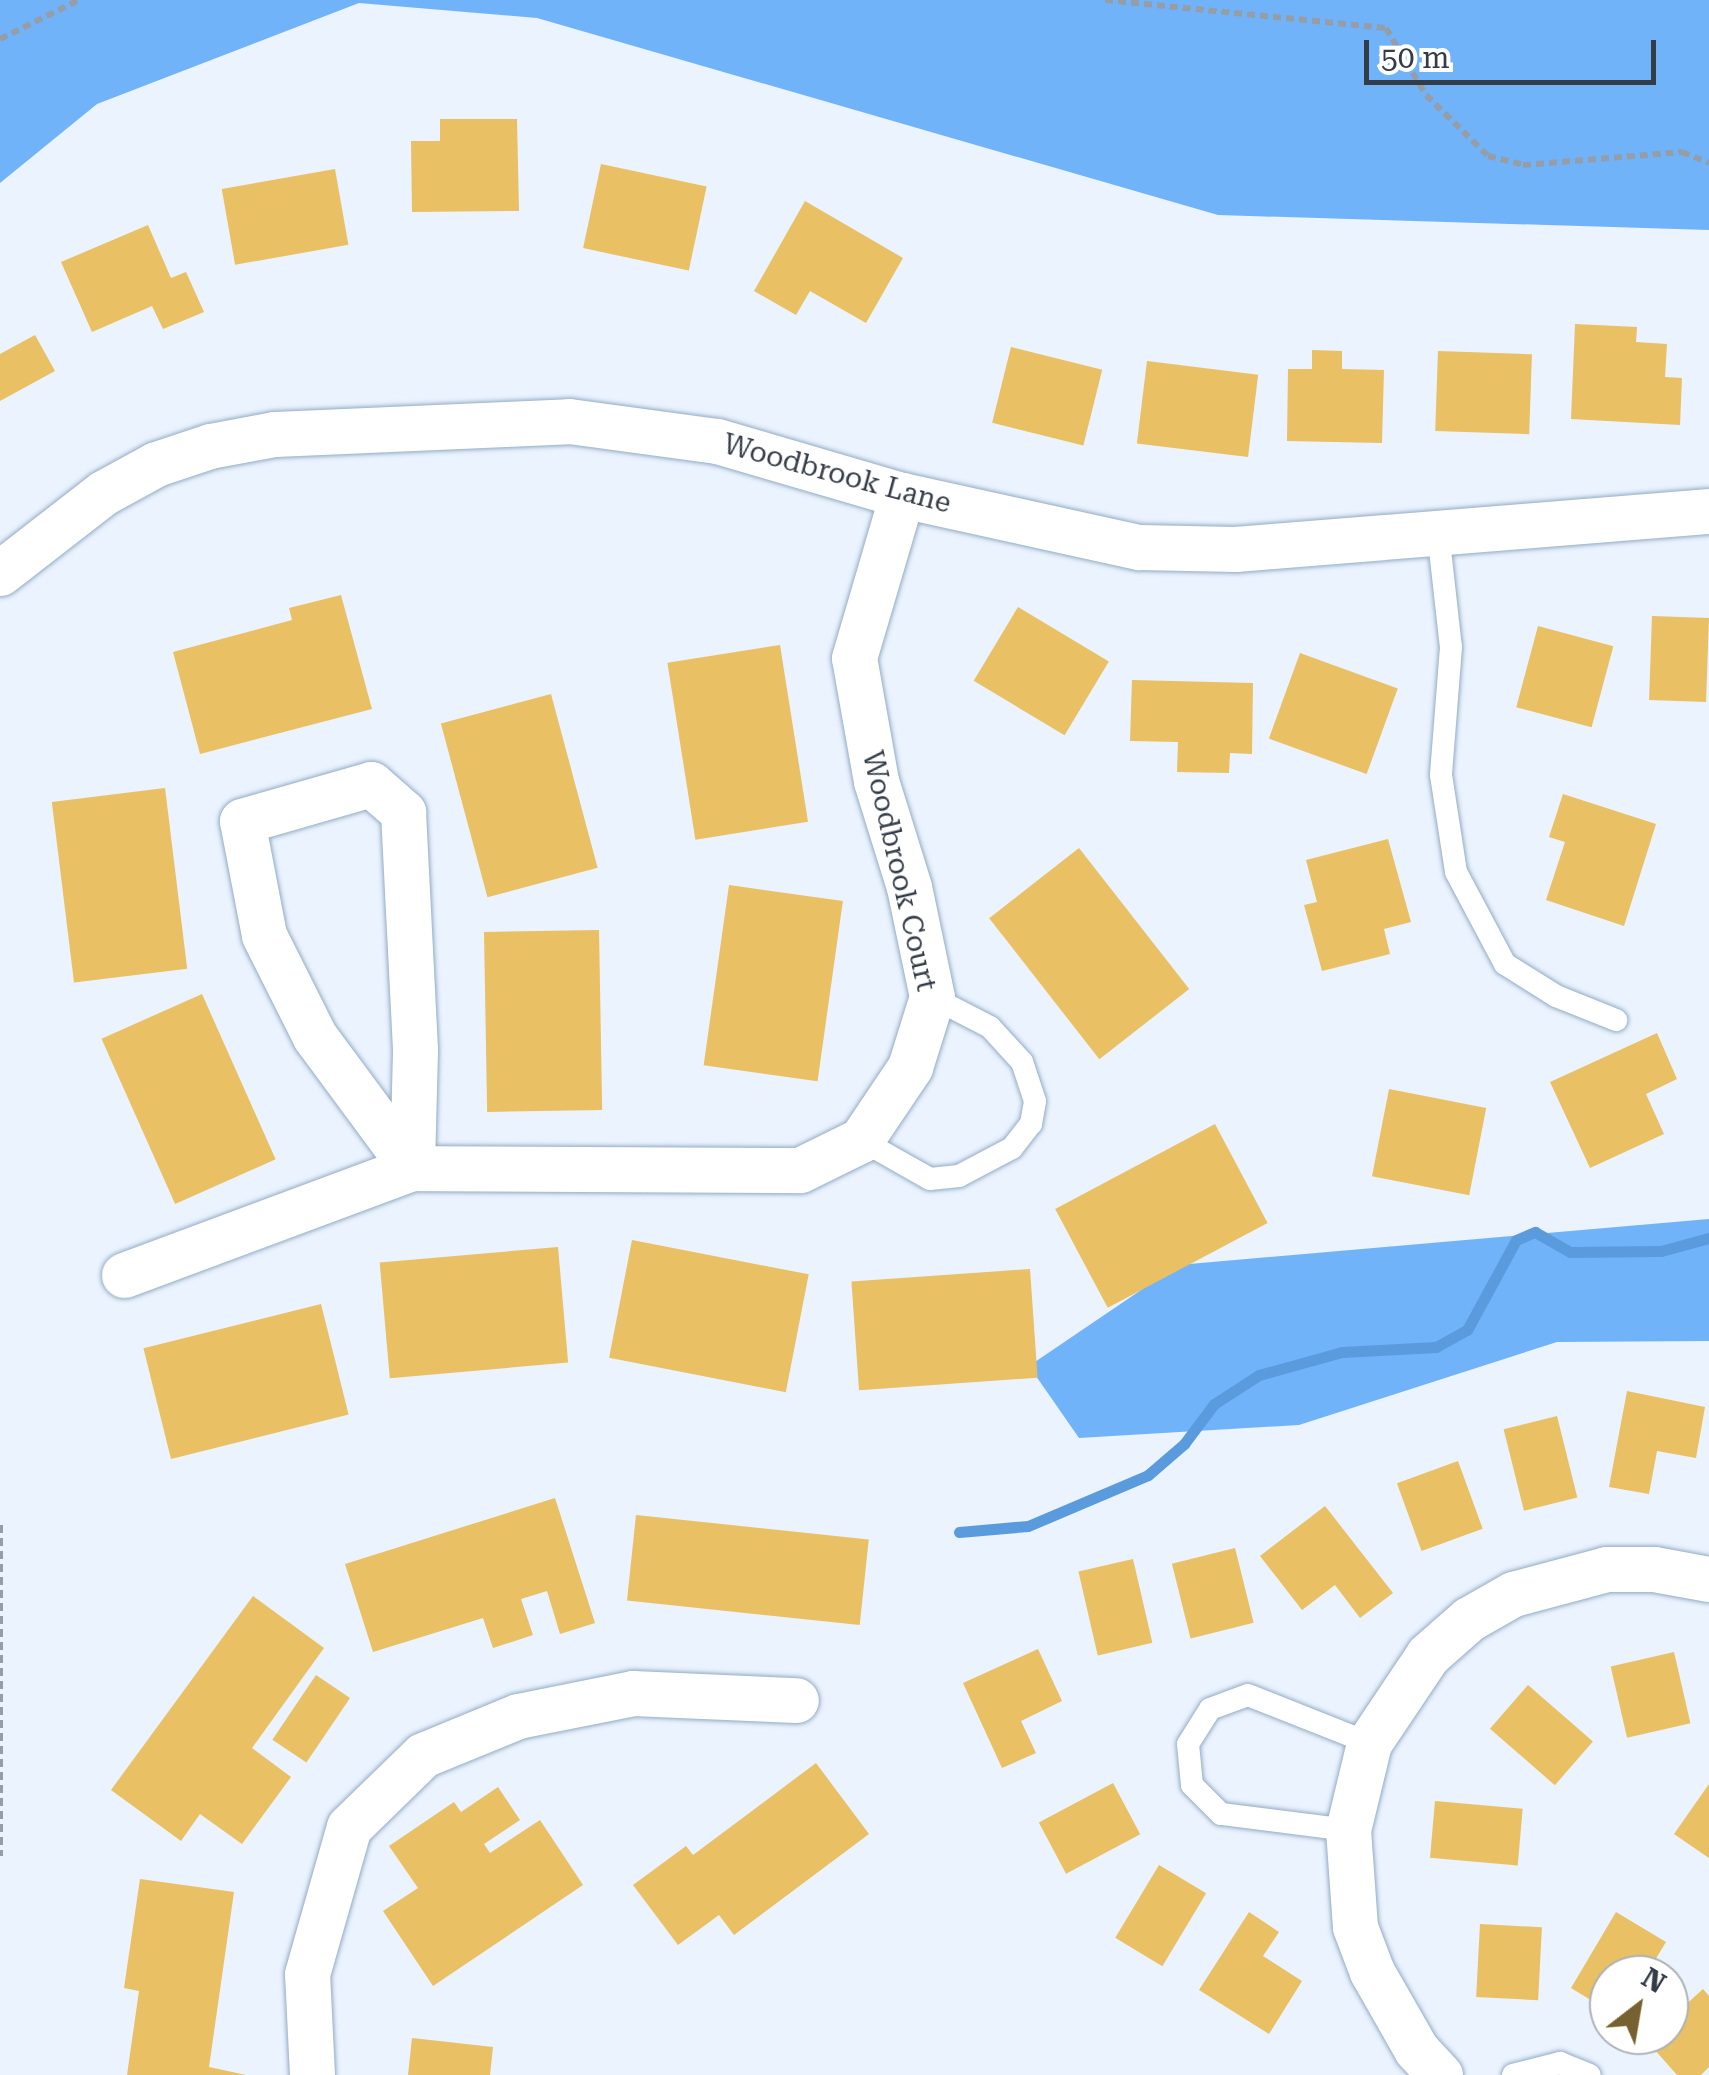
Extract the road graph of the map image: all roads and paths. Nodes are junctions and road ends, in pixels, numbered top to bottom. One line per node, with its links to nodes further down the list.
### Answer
1 (79, 0): 3 (path)
2 (1105, 0): 4 (path)
3 (0, 39)
4 (1709, 163)
5 (902, 495): 7 (street, Woodbrook Lane); 8 (street, Woodbrook Lane); 9 (street, Woodbrook Court)
6 (1709, 511): 7 (street, Woodbrook Lane)
7 (1438, 532): 10 (lane)
8 (0, 573)
9 (932, 997): 11 (street, Woodbrook Court); 11 (lane)
10 (1616, 1020)
11 (862, 1140): 12 (street)
12 (412, 1168): 12 (street); 13 (street)
13 (124, 1275)
14 (0, 1526): 19 (path)
15 (1709, 1580): 17 (street)
16 (796, 1700): 20 (street)
17 (1369, 1743): 18 (street); 18 (lane)
18 (1348, 1830): 21 (street)
19 (0, 1856)
20 (312, 2075)
21 (1440, 2075)
22 (1512, 2075): 23 (lane)
23 (1590, 2075)

